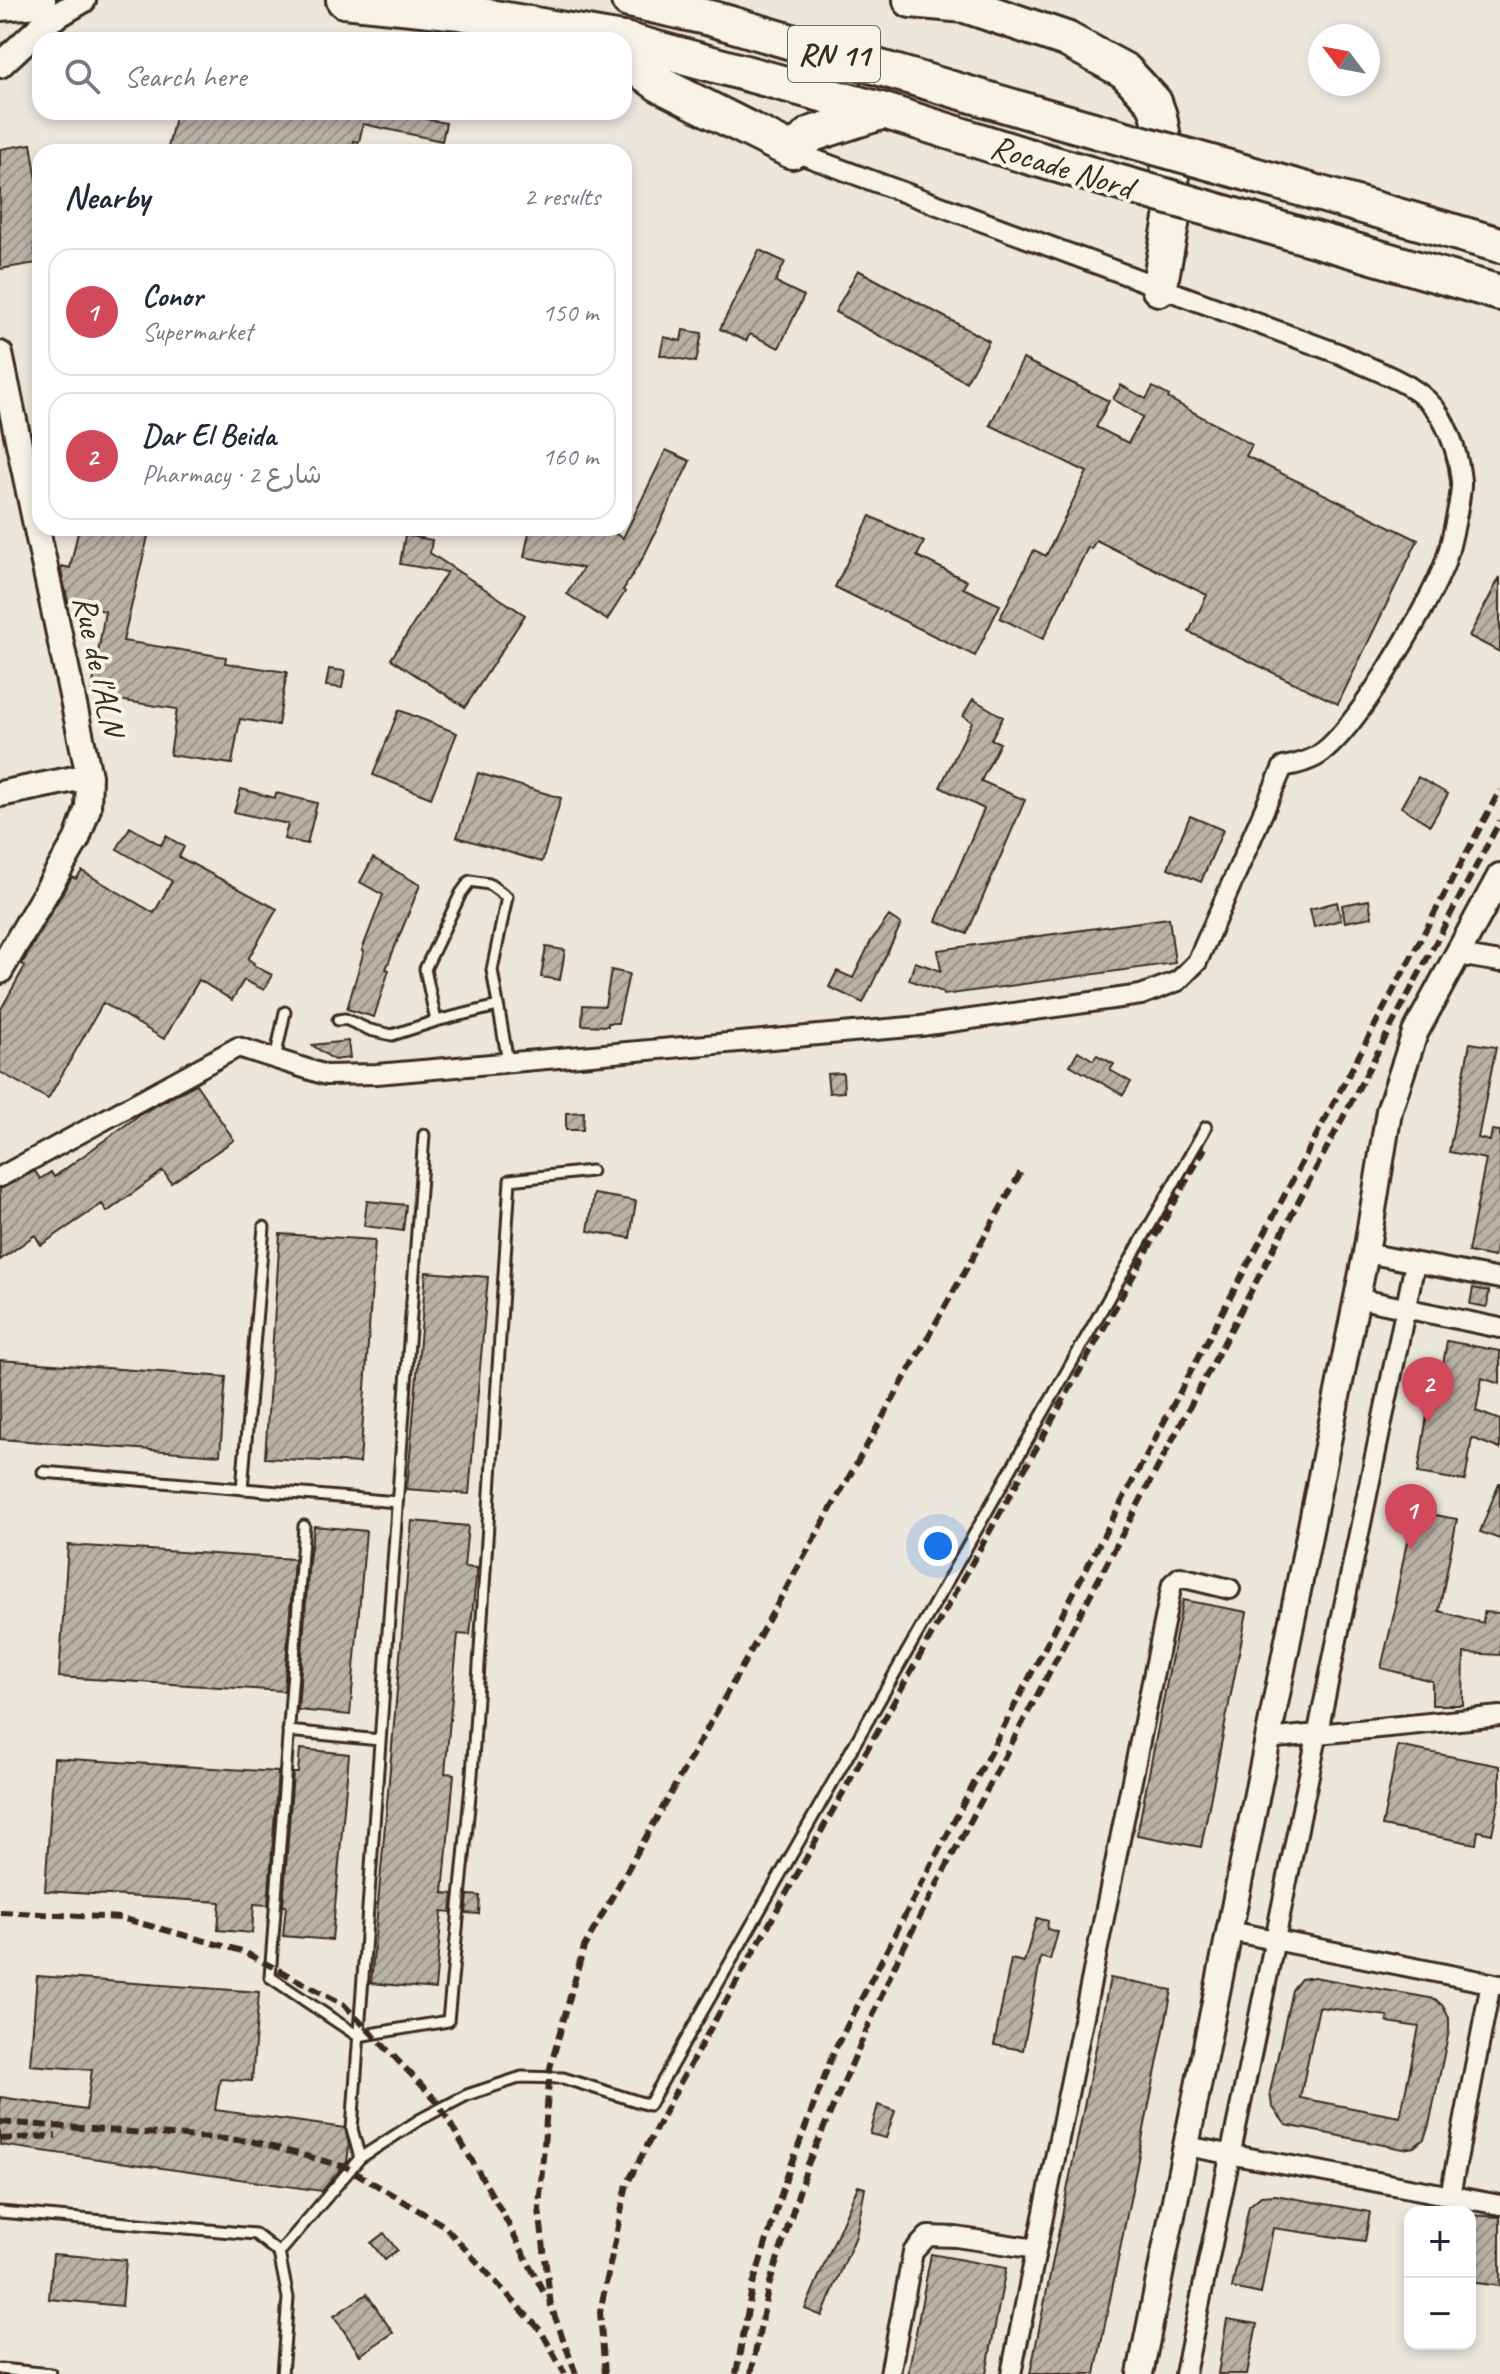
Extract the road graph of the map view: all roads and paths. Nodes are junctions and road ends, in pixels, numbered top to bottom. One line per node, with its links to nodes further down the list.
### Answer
1 (38, 0): 6 (highway)
2 (83, 0): 7 (street)
3 (344, 0): 8 (highway, Rocade Nord / RN 11)
4 (629, 0): 15 (highway, Rocade Nord / RN 11, bridge)
5 (911, 0): 16 (highway)
6 (0, 3)
7 (35, 32)
8 (571, 32)
9 (32, 35): 12 (street)
10 (632, 45): 13 (highway, Rocade Nord / RN 11)
11 (632, 64): 14 (highway)
12 (0, 65)
13 (884, 111): 14 (highway); 17 (highway, Rocade Nord / RN 11, bridge)
14 (792, 151): 16 (street)
15 (1500, 245)
16 (1159, 288): 32 (street)
17 (1500, 293)
18 (0, 354): 19 (street, Rue de l'ALN)
19 (32, 506)
20 (38, 536): 21 (street, Rue de l'ALN)
21 (89, 776): 22 (street); 26 (street, Rue de l'ALN)
22 (0, 794)
23 (1500, 876): 24 (street)
24 (1458, 955): 25 (street); 38 (street)
25 (1500, 962)
26 (0, 971)
27 (498, 1006): 30 (lane); 30 (lane); 32 (lane)
28 (285, 1012): 31 (lane)
29 (338, 1020): 30 (lane)
30 (436, 1021)
31 (275, 1059): 32 (street); 36 (street)
32 (508, 1062)
33 (1206, 1127): 60 (lane)
34 (424, 1135): 46 (lane)
35 (591, 1171): 57 (lane)
36 (0, 1177)
37 (264, 1227): 45 (lane)
38 (1366, 1253): 39 (street); 41 (street)
39 (1415, 1263): 40 (street); 42 (street)
40 (1500, 1279)
41 (1356, 1298): 42 (street); 52 (street)
42 (1406, 1307): 43 (street); 51 (street)
43 (1500, 1328)
44 (43, 1472): 45 (lane)
45 (242, 1489): 46 (lane)
46 (397, 1502): 53 (lane)
47 (304, 1526): 50 (lane)
48 (1230, 1589): 64 (street)
49 (1500, 1716): 51 (street)
50 (288, 1731): 53 (lane); 57 (lane)
51 (1318, 1734): 52 (street); 55 (street)
52 (1267, 1739): 54 (street)
53 (380, 1740): 57 (lane)
54 (1230, 1931): 55 (street); 58 (street)
55 (1275, 1940): 56 (street); 59 (street)
56 (1495, 1984): 61 (street)
57 (358, 2036): 60 (lane)
58 (1186, 2146): 59 (street); 71 (street)
59 (1230, 2154): 61 (street); 72 (street)
60 (360, 2158): 65 (lane)
61 (1450, 2196): 62 (street)
62 (1500, 2205)
63 (0, 2212): 65 (lane)
64 (1036, 2249): 69 (street); 70 (street)
65 (279, 2253): 68 (lane)
66 (0, 2369): 67 (lane)
67 (51, 2374)
68 (282, 2374)
69 (890, 2374)
70 (1011, 2374)
71 (1140, 2374)
72 (1185, 2374)

